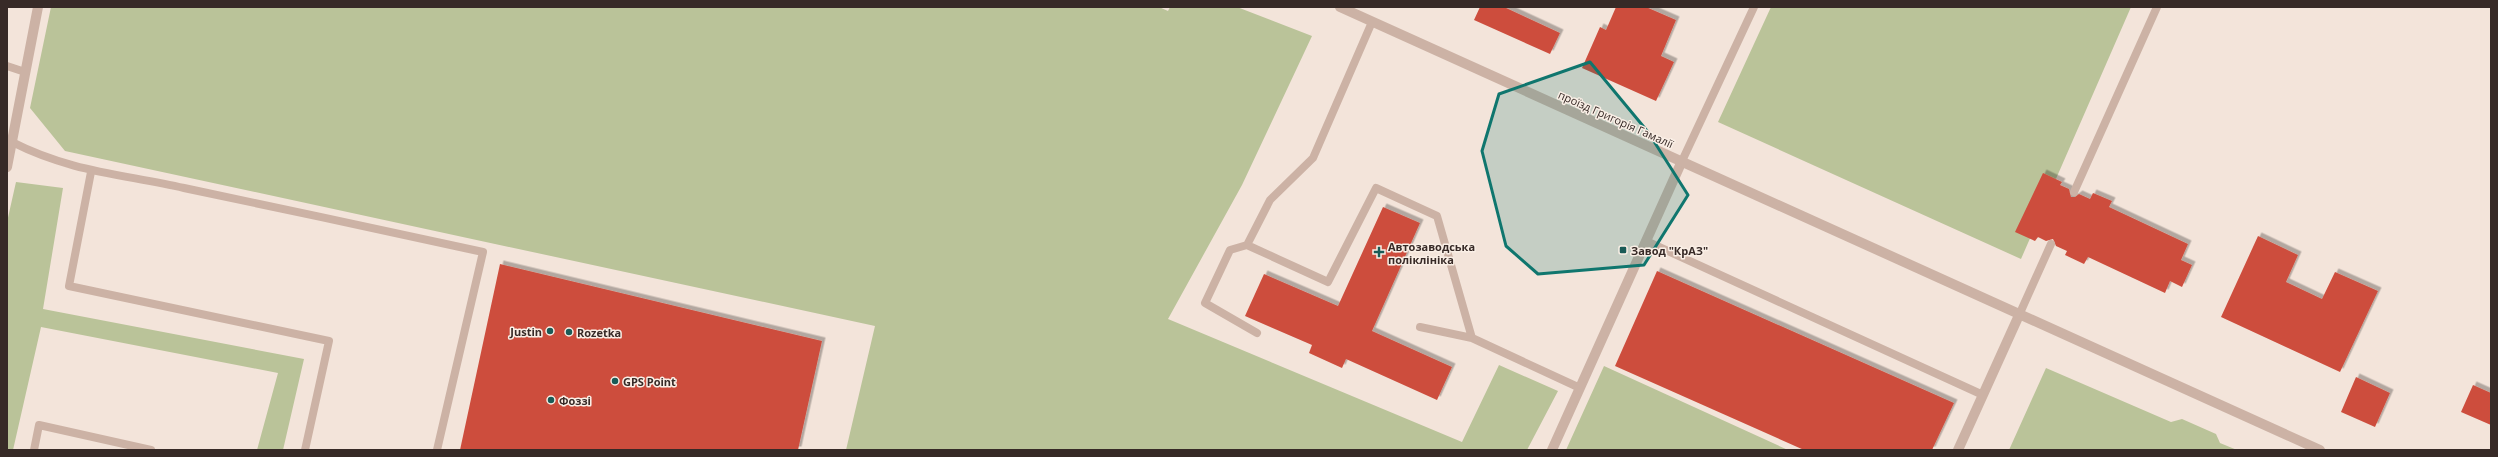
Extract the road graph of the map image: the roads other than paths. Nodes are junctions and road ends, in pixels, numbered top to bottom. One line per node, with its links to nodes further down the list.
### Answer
1 (38, 7): 7 (street)
2 (1340, 7): 5 (street, проїзд Григорія Гамалії)
3 (1754, 7): 9 (lane)
4 (2157, 7): 12 (lane)
5 (1372, 22): 9 (street, проїзд Григорія Гамалії); 15 (lane)
6 (7, 66): 7 (lane)
7 (24, 72): 8 (street)
8 (12, 142): 10 (street); 11 (lane)
9 (1682, 161): 13 (street, проїзд Григорія Гамалії); 16 (street)
10 (7, 167)
11 (92, 172): 24 (lane); 25 (lane)
12 (2074, 192)
13 (1646, 241): 20 (street, проїзд Григорія Гамалії); 21 (lane)
14 (2051, 244): 16 (lane)
15 (1247, 245): 18 (lane); 19 (lane)
16 (2020, 313): 21 (street); 28 (street)
17 (1420, 327): 19 (lane)
18 (1257, 333)
19 (1472, 338): 20 (lane)
20 (1580, 388): 26 (street, проїзд Григорія Гамалії)
21 (1983, 395): 27 (street)
22 (34, 450): 23 (lane)
23 (151, 450)
24 (305, 450)
25 (437, 450)
26 (1552, 450)
27 (1958, 450)
28 (2320, 450)

